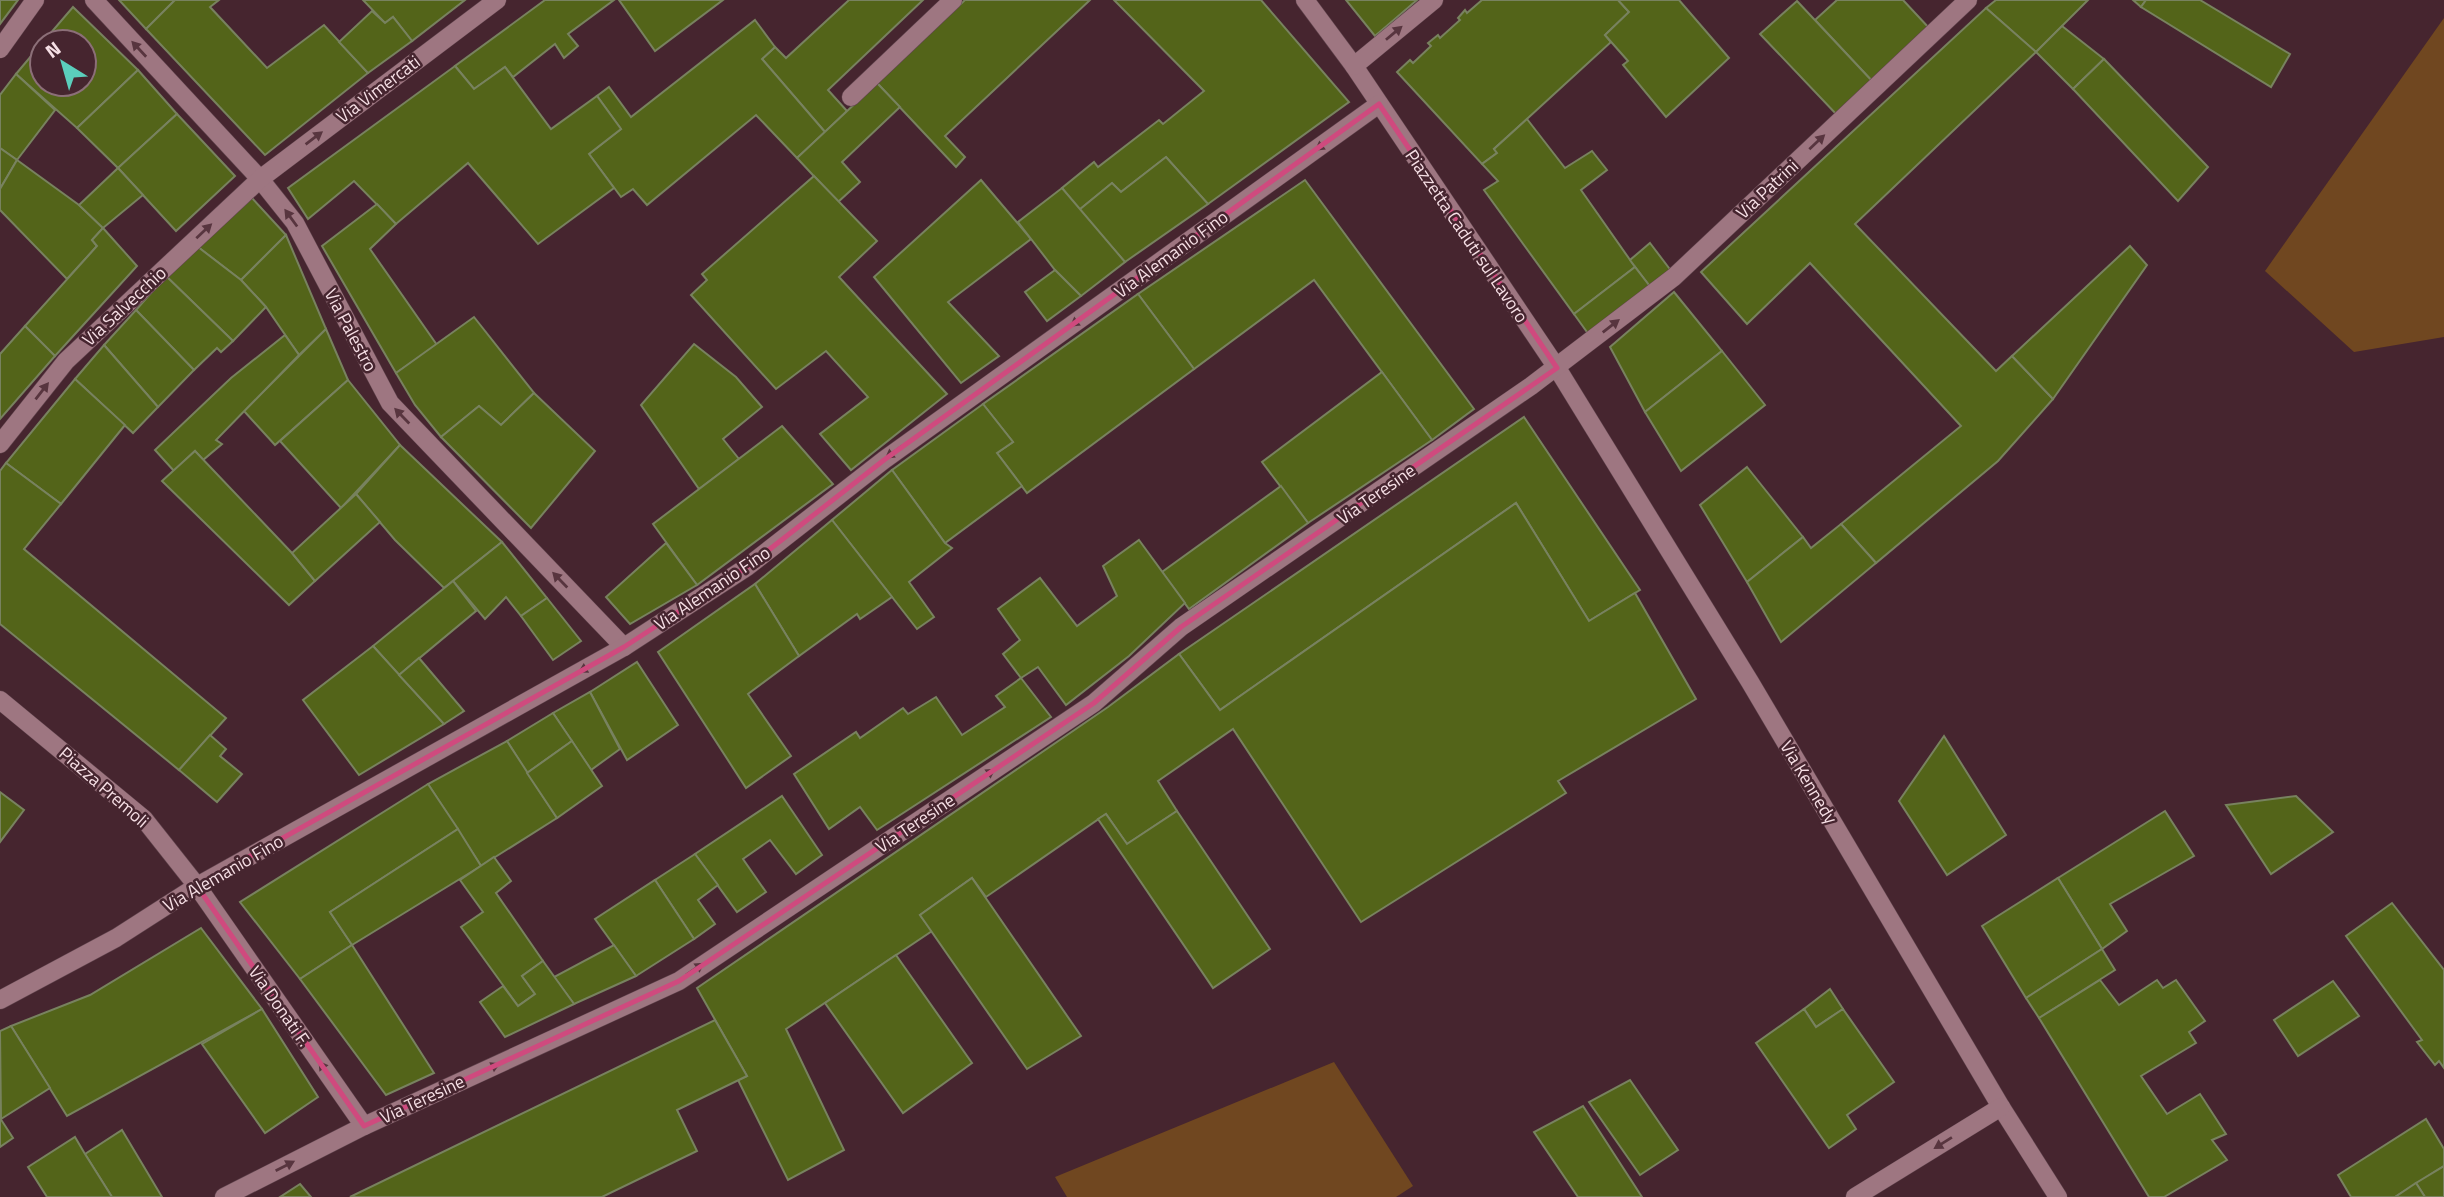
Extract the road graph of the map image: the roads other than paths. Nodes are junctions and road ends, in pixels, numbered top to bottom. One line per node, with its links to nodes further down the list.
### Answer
1 (35, 0): 8 (street)
2 (94, 0): 12 (street, Via Palestro, one-way to 2)
3 (497, 0): 12 (street, Via Vimercati, one-way to 3)
4 (953, 0): 10 (street)
5 (1305, 0): 9 (street, Piazzetta Caduti sul Lavoro)
6 (1434, 0): 9 (street, one-way to 6)
7 (1968, 0): 13 (street, Via Patrini, one-way to 7)
8 (0, 49)
9 (1354, 66): 11 (street, Piazzetta Caduti sul Lavoro)
10 (851, 97)
11 (1379, 104): 13 (street, Piazzetta Caduti sul Lavoro); 15 (street, Via Alemanio Fino, one-way to 15)
12 (260, 179): 14 (street, Via Salvecchio, one-way to 12); 15 (street, Via Palestro, one-way to 12)
13 (1557, 368): 19 (street, Via Kennedy); 20 (street, Via Teresine, one-way to 13)
14 (0, 444)
15 (624, 647): 17 (street, Via Alemanio Fino, one-way to 17)
16 (0, 699): 17 (street, Piazza Premoli)
17 (197, 886): 18 (street, Via Alemanio Fino); 20 (street, Via Donati F., one-way to 17)
18 (0, 1000)
19 (2001, 1107): 22 (street, one-way to 22); 23 (street, Via Kennedy)
20 (364, 1126): 21 (street, Via Teresine, one-way to 20)
21 (224, 1197)
22 (1856, 1197)
23 (2058, 1197)

